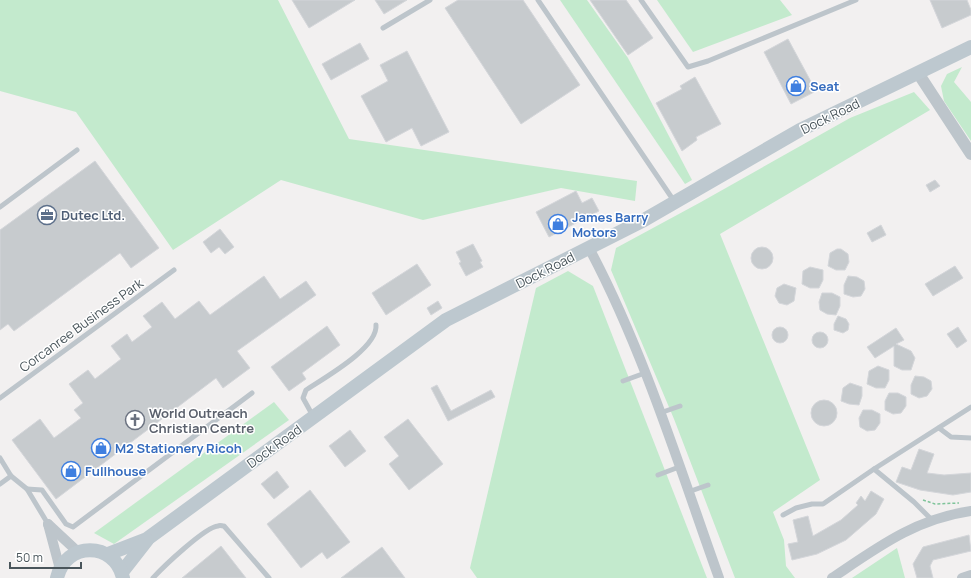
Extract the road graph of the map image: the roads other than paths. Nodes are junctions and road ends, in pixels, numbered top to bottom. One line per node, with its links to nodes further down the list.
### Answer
1 (430, 0): 5 (lane)
2 (538, 0): 10 (lane)
3 (641, 0): 4 (lane)
4 (856, 0)
5 (384, 28)
6 (971, 47): 7 (main road, Dock Road)
7 (918, 73): 9 (street); 10 (main road, Dock Road)
8 (77, 150): 11 (lane)
9 (971, 154)
10 (674, 202): 12 (main road, Dock Road)
11 (0, 207)
12 (589, 248): 15 (street); 22 (main road, Dock Road)
13 (174, 270): 18 (lane, Corcanree Business Park)
14 (376, 325): 22 (lane)
15 (644, 373): 16 (lane); 21 (street)
16 (623, 382)
17 (252, 393): 32 (lane)
18 (0, 398)
19 (680, 406): 21 (lane)
20 (971, 407): 23 (lane)
21 (659, 413): 26 (street)
22 (314, 417): 38 (main road, Dock Road)
23 (939, 428): 24 (lane); 27 (lane)
24 (971, 438)
25 (0, 458): 29 (lane)
26 (679, 467): 28 (lane); 33 (street)
27 (874, 469): 35 (lane); 36 (lane)
28 (658, 475)
29 (11, 476): 30 (lane); 32 (lane)
30 (0, 484)
31 (708, 485): 33 (lane)
32 (26, 489): 37 (lane)
33 (688, 492): 46 (street)
34 (971, 511): 36 (street)
35 (783, 515)
36 (931, 520): 47 (street)
37 (48, 524): 39 (street); 41 (street)
38 (147, 539): 40 (main road, Dock Road); 42 (main road, Dock Road)
39 (78, 552): 40 (main road); 41 (main road)
40 (108, 554): 42 (main road)
41 (59, 573)
42 (123, 575)
43 (971, 575): 48 (street)
44 (153, 578): 45 (lane)
45 (269, 578)
46 (719, 578)
47 (832, 578)
48 (962, 578)

